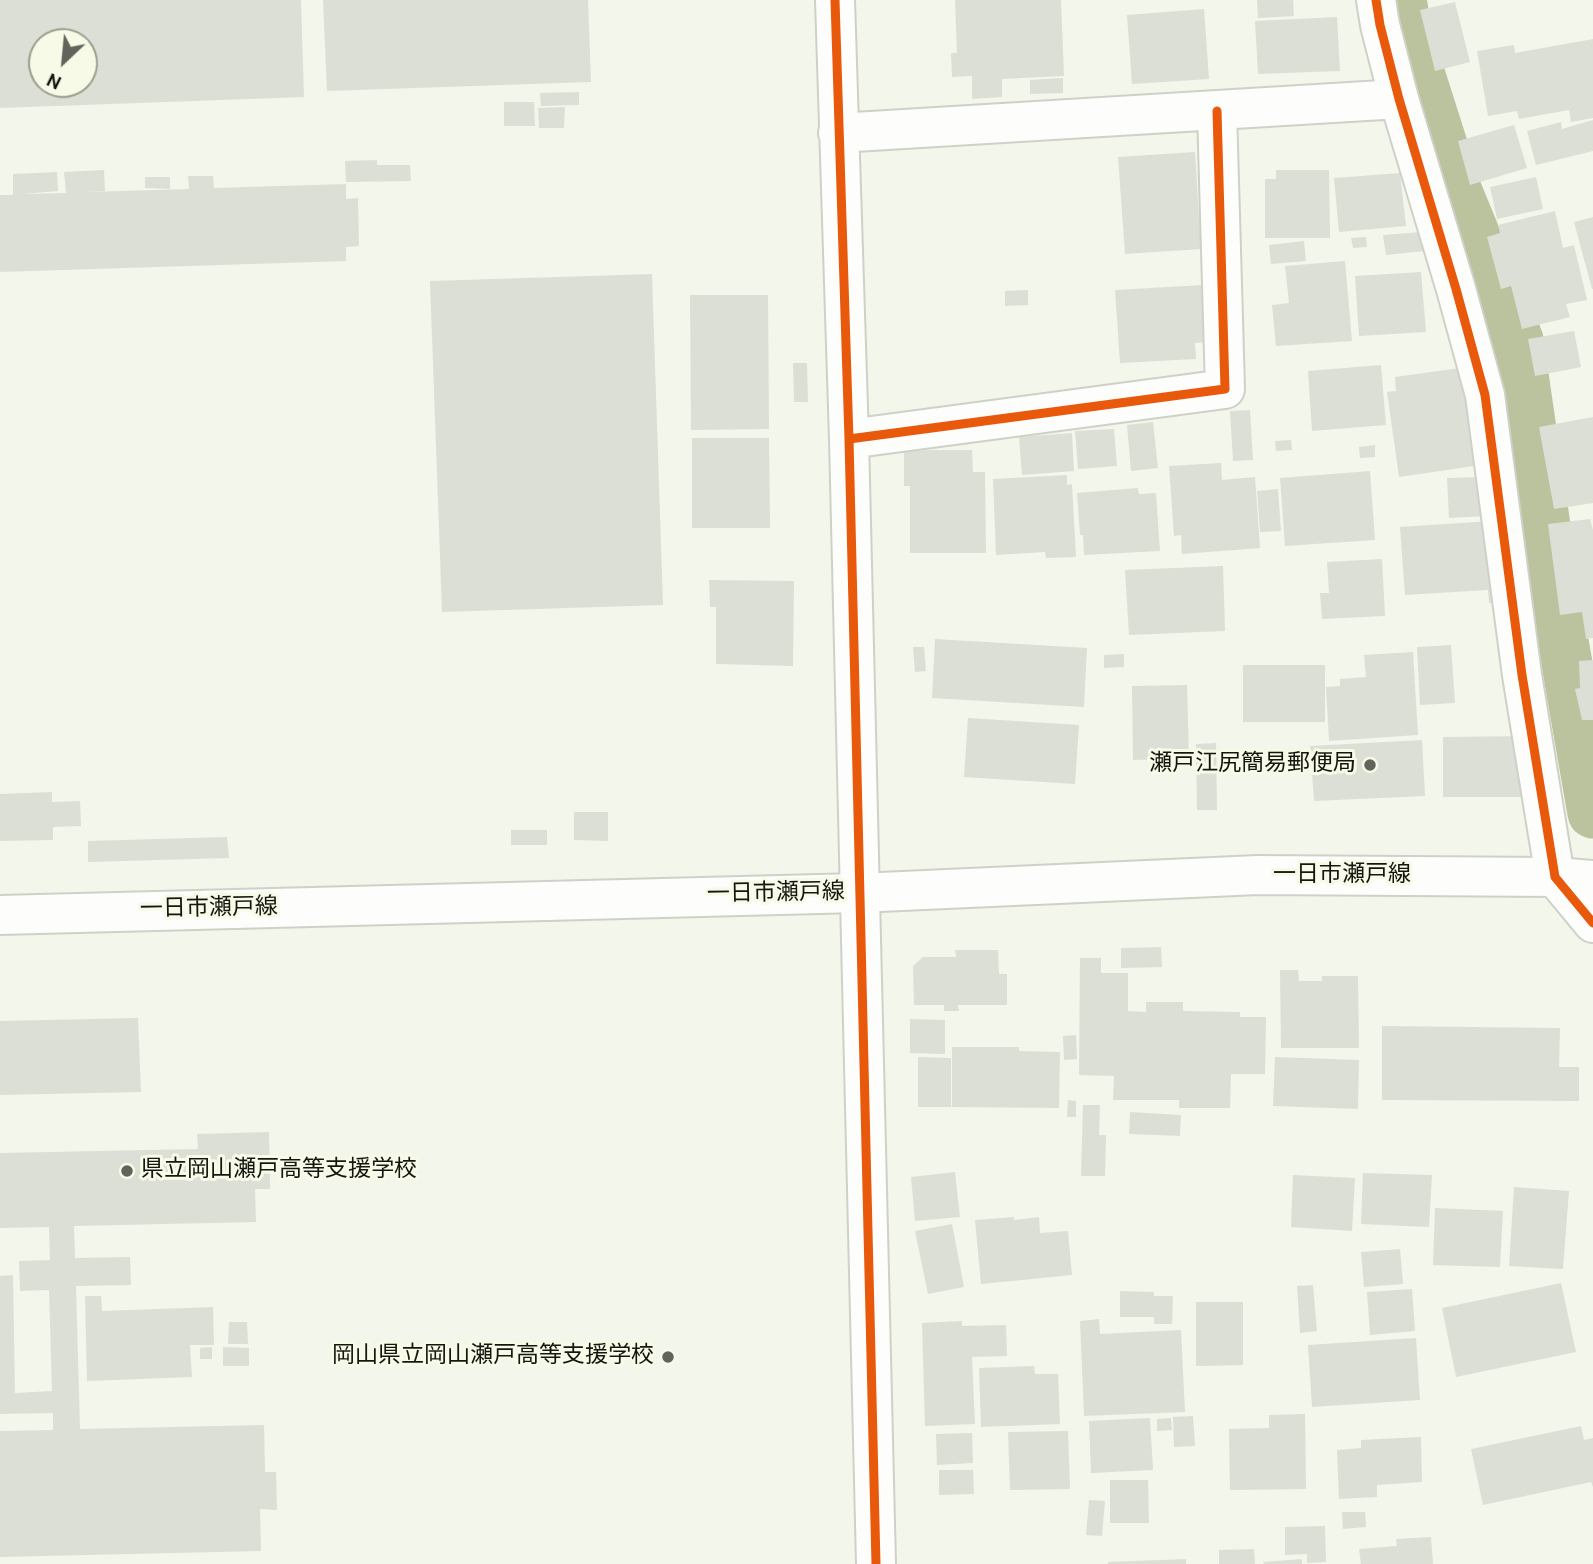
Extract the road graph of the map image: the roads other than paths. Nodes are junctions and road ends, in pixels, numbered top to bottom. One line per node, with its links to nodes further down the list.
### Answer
1 (835, 0): 5 (street)
2 (1376, 0): 3 (street)
3 (1399, 99): 4 (street); 7 (street)
4 (1217, 111): 5 (street); 6 (street)
5 (838, 133): 6 (street)
6 (849, 439): 9 (street)
7 (1555, 877): 8 (street, 一日市瀬戸線); 9 (street, 一日市瀬戸線); 11 (street)
8 (1593, 880)
9 (858, 893): 10 (street, 一日市瀬戸線); 12 (street)
10 (0, 915)
11 (1593, 923)
12 (876, 1564)

